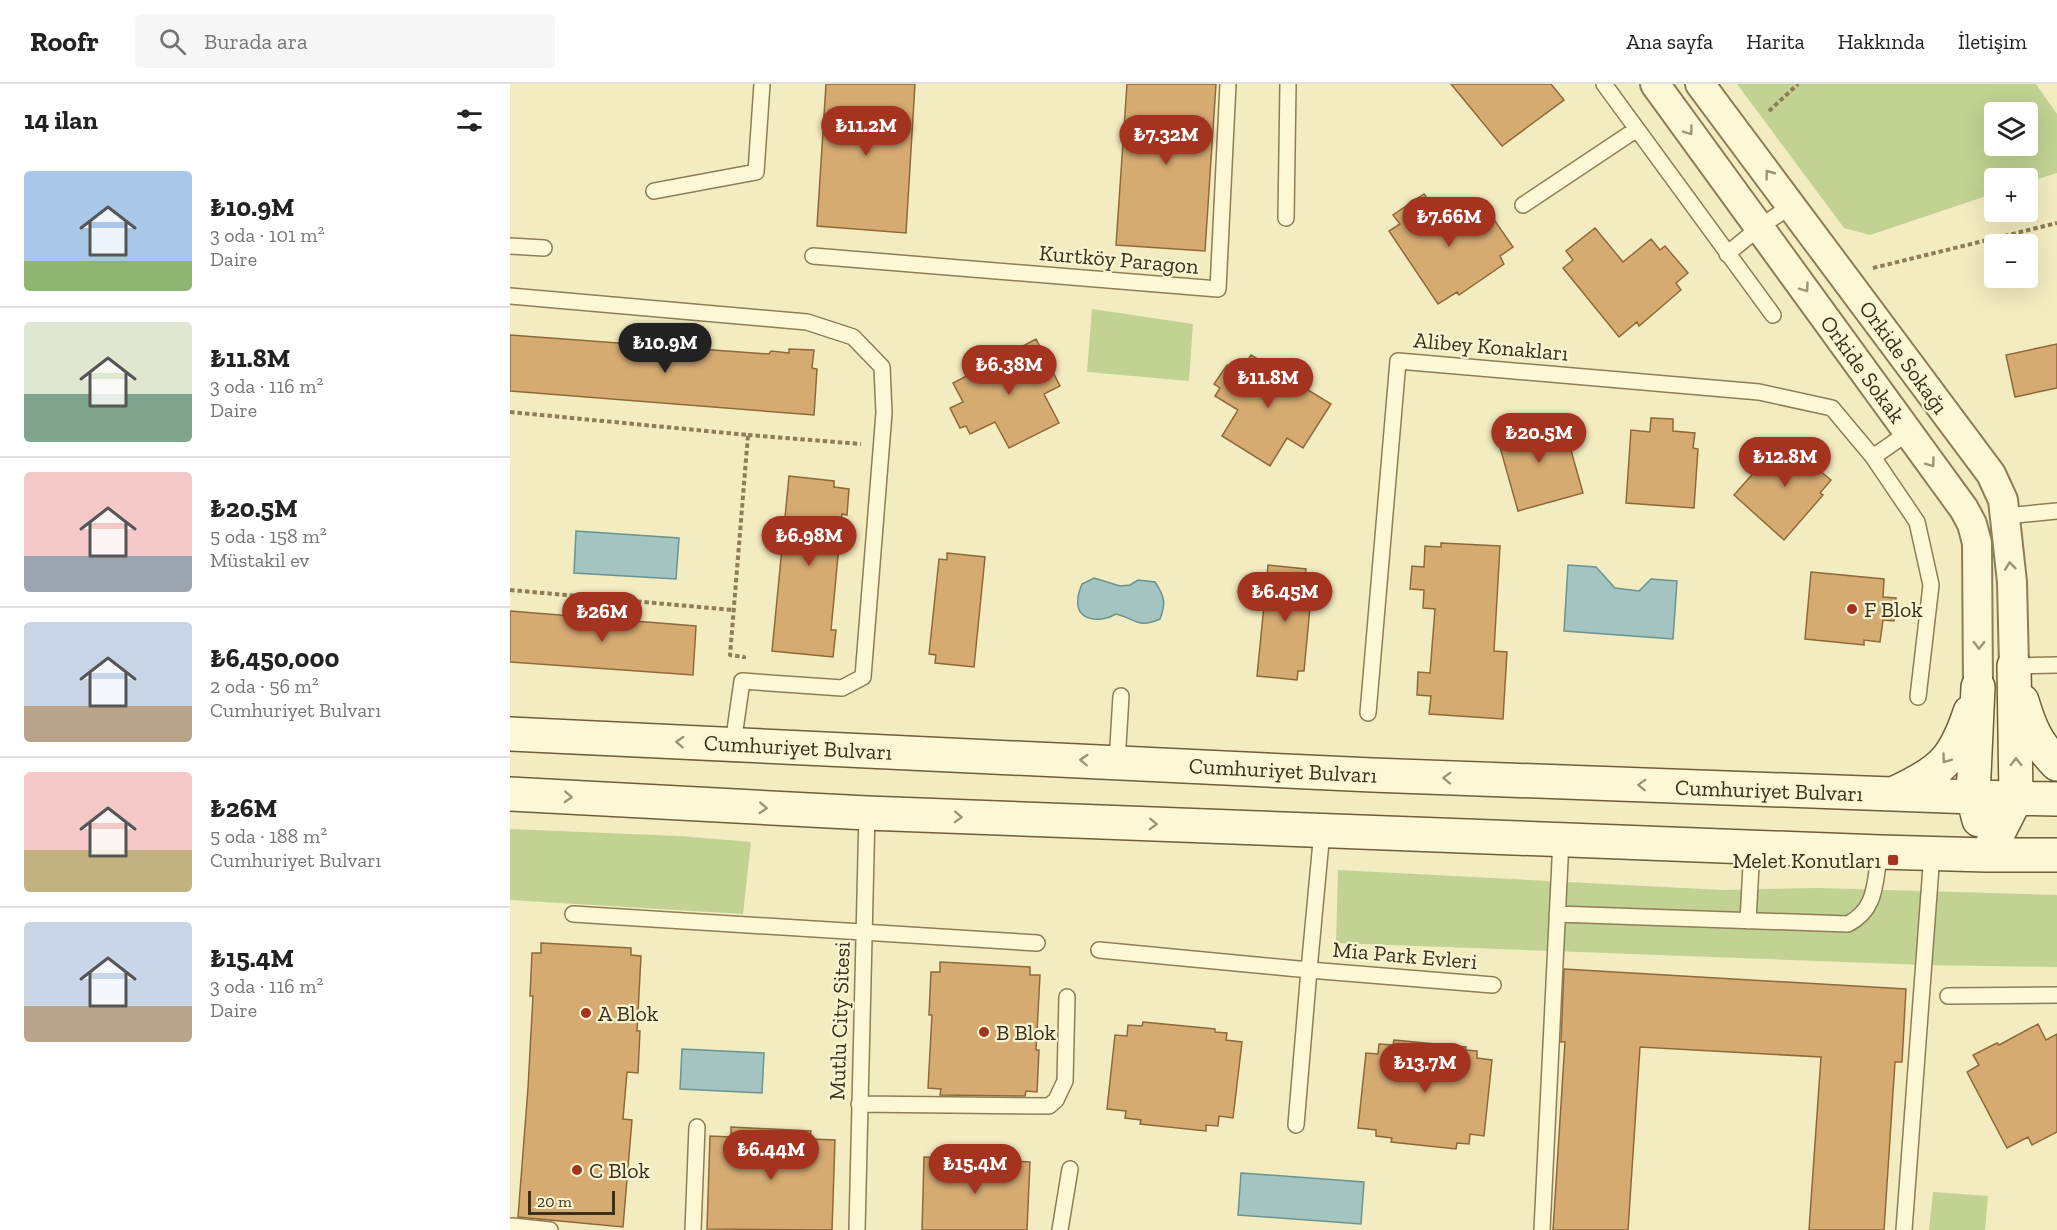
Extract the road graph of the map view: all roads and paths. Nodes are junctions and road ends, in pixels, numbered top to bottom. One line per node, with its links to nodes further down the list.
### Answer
1 (762, 84): 10 (lane)
2 (1228, 84): 19 (lane, Kurtköy Paragon)
3 (1288, 84): 13 (lane)
4 (1604, 84): 9 (lane)
5 (1655, 84): 15 (street, Orkide Sokak, one-way to 15)
6 (1700, 84): 12 (street, Orkide Sokağı, one-way to 6)
7 (1798, 84): 8 (path)
8 (1769, 111)
9 (1637, 129): 11 (lane); 18 (lane)
10 (654, 190)
11 (1523, 205)
12 (1792, 205): 15 (lane); 20 (street, Orkide Sokağı)
13 (1286, 218)
14 (2057, 222): 20 (path)
15 (1760, 227): 18 (lane); 24 (street, Orkide Sokak, one-way to 24)
16 (510, 246): 17 (lane)
17 (544, 248)
18 (1727, 254): 22 (lane)
19 (813, 256)
20 (1843, 275): 29 (street, Orkide Sokağı)
21 (510, 296): 26 (lane)
22 (1773, 315)
23 (510, 412): 25 (path)
24 (1909, 432): 27 (lane); 35 (street, Orkide Sokak, one-way to 35)
25 (748, 435): 26 (path); 31 (path)
26 (882, 446): 34 (lane)
27 (1873, 457): 37 (lane, Alibey Konakları); 38 (lane, Alibey Konakları)
28 (2057, 511): 29 (lane)
29 (2005, 516): 33 (street, Orkide Sokağı, one-way to 29)
30 (510, 590): 31 (path)
31 (733, 610): 34 (path)
32 (2057, 665): 33 (lane)
33 (2014, 666): 42 (street); 46 (street, one-way to 33)
34 (742, 681): 40 (lane)
35 (1978, 687): 44 (street, one-way to 44); 45 (street)
36 (1121, 696): 41 (lane)
37 (1918, 697)
38 (1368, 713)
39 (510, 734): 40 (street, Cumhuriyet Bulvarı, one-way to 39)
40 (733, 744): 41 (street, Cumhuriyet Bulvarı, one-way to 40)
41 (1117, 762): 44 (street, Cumhuriyet Bulvarı, one-way to 41)
42 (2057, 764)
43 (510, 794): 48 (street, one-way to 48)
44 (1892, 794): 45 (street, Cumhuriyet Bulvarı)
45 (1973, 797): 46 (street, Cumhuriyet Bulvarı); 54 (street)
46 (2016, 798): 47 (street, Cumhuriyet Bulvarı); 54 (street)
47 (2057, 799)
48 (867, 813): 49 (street, one-way to 49); 59 (lane, Mutlu City Sitesi)
49 (1322, 831): 50 (street); 62 (lane, Mia Park Evleri)
50 (1561, 840): 51 (street); 57 (lane)
51 (1752, 847): 52 (street); 58 (lane)
52 (1880, 852): 53 (street); 58 (lane)
53 (1932, 853): 54 (street); 77 (lane)
54 (1987, 855): 55 (street)
55 (2057, 855)
56 (573, 914): 59 (lane)
57 (1557, 914): 58 (lane); 76 (lane)
58 (1748, 921)
59 (865, 933): 60 (lane); 67 (lane, Mutlu City Sitesi)
60 (1037, 943)
61 (1099, 950): 62 (lane)
62 (1309, 970): 63 (lane, Mia Park Evleri); 68 (lane)
63 (1493, 985)
64 (2057, 995): 65 (lane)
65 (1948, 996)
66 (1067, 998): 67 (lane)
67 (859, 1104): 74 (lane, Mutlu City Sitesi)
68 (1296, 1125)
69 (697, 1127): 73 (lane)
70 (1070, 1169): 75 (lane)
71 (512, 1226): 72 (lane)
72 (550, 1230)
73 (693, 1230)
74 (857, 1230)
75 (1060, 1230)
76 (1542, 1230)
77 (1904, 1230)

